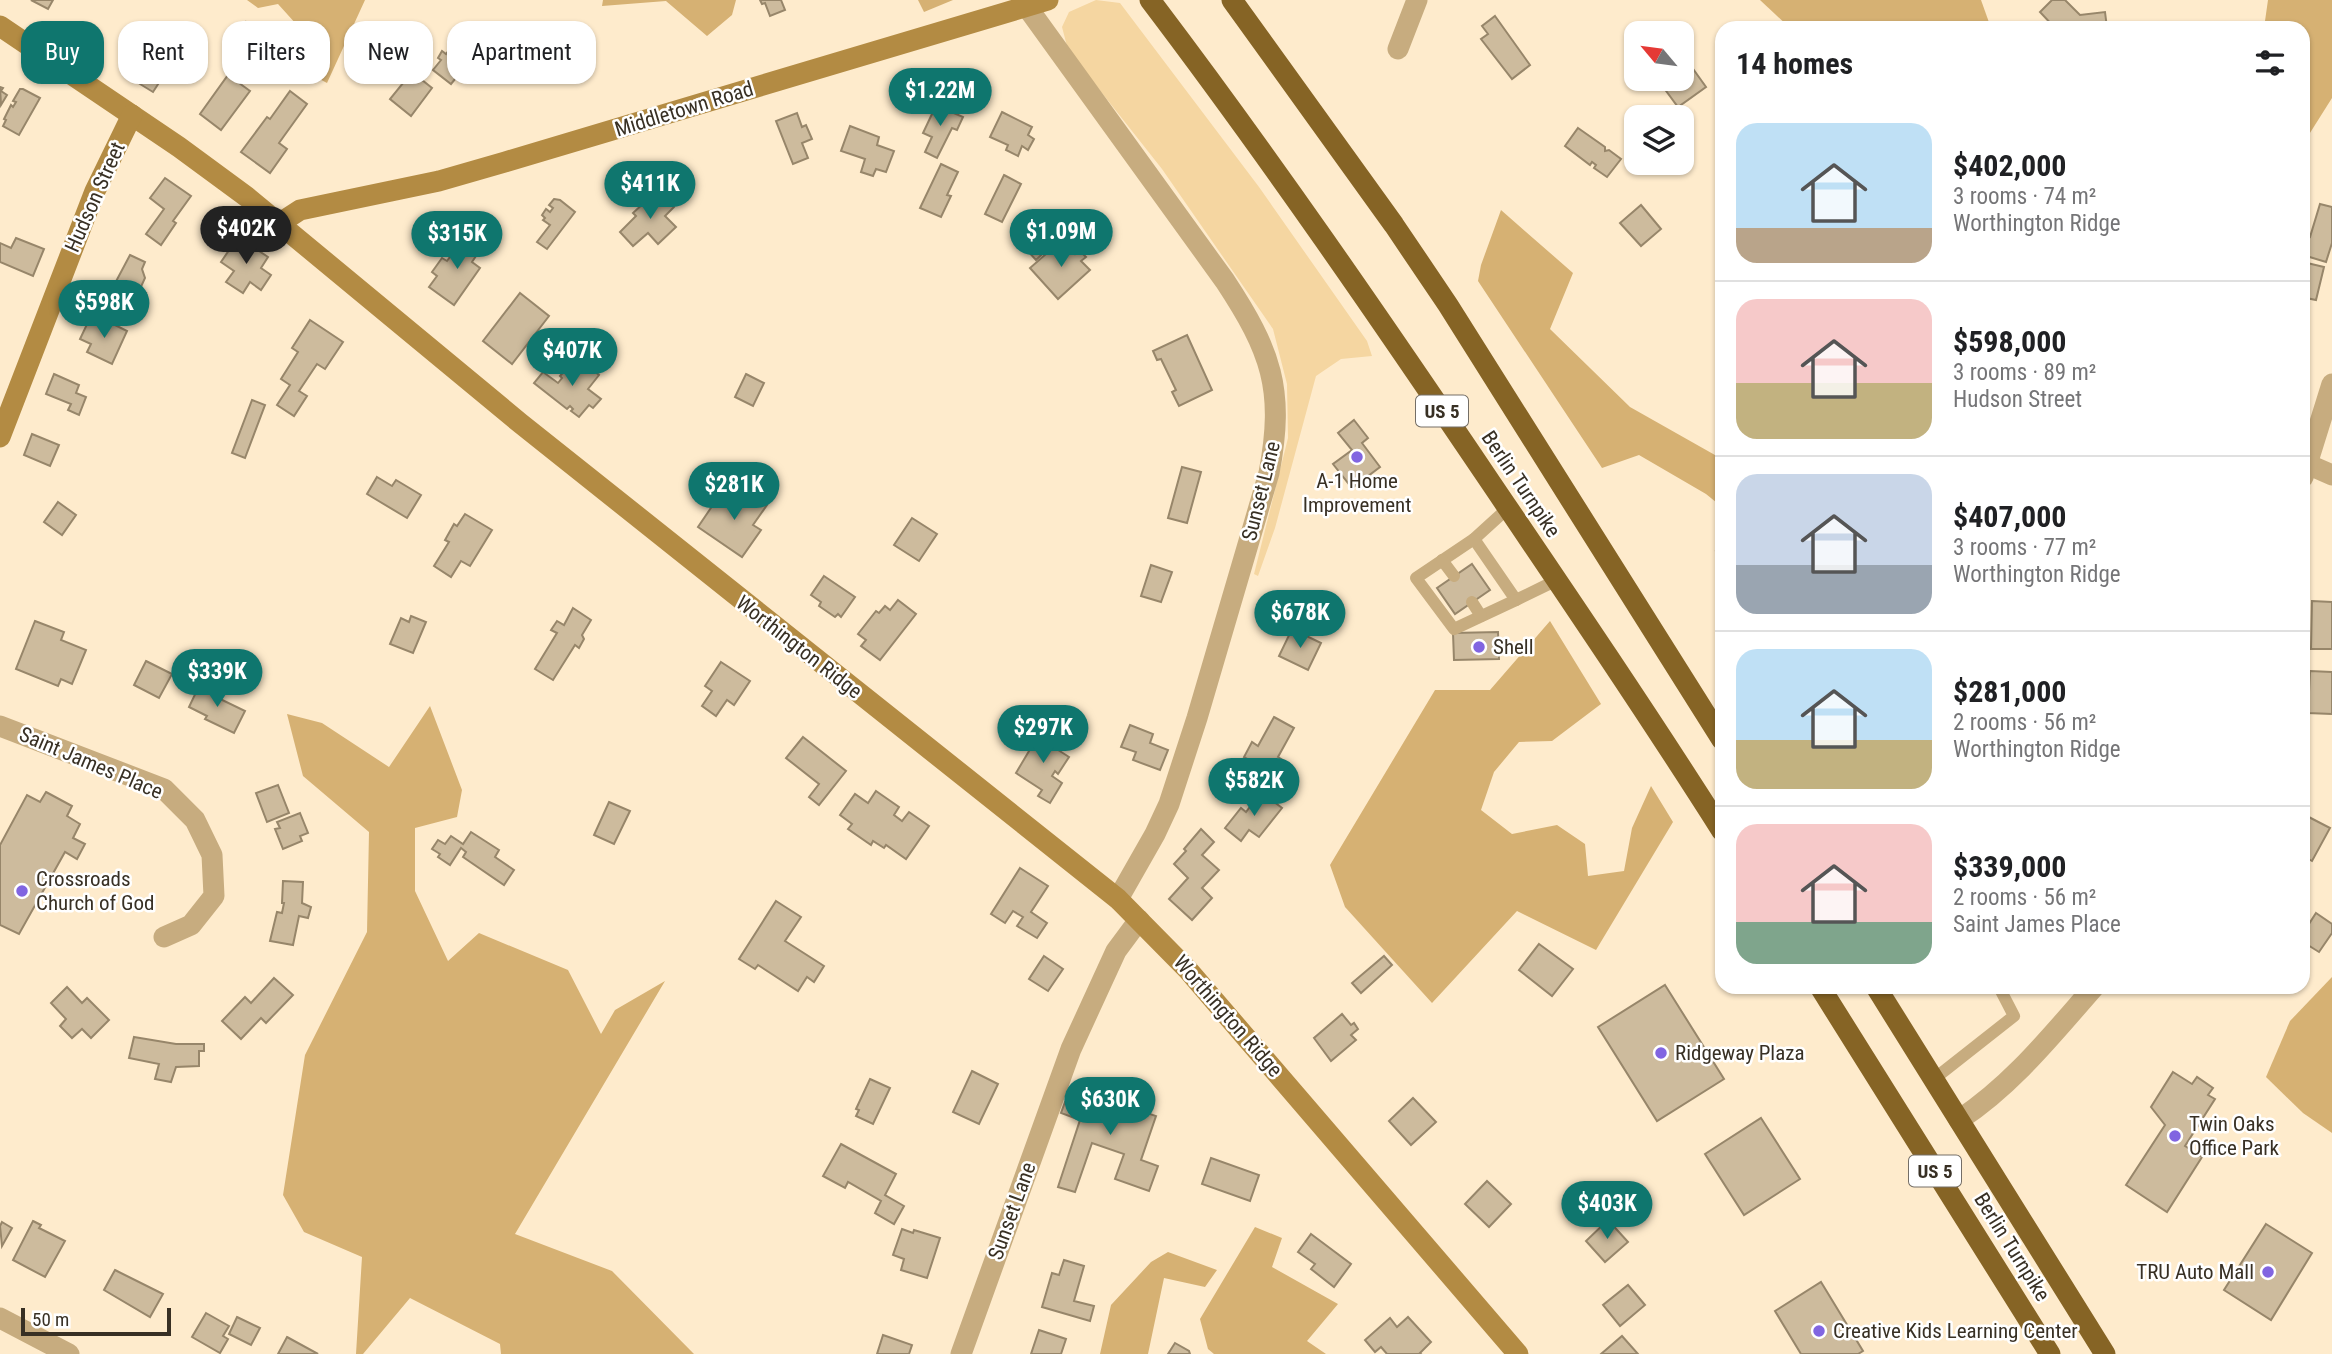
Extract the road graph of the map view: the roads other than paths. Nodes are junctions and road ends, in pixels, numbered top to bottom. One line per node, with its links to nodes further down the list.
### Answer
1 (1048, 0): 5 (street, Middletown Road)
2 (1150, 0): 15 (highway, Berlin Turnpike / US 5)
3 (1232, 0): 24 (highway, Berlin Turnpike)
4 (1417, 0): 7 (street)
5 (1027, 7): 9 (street, Middletown Road); 26 (street, Sunset Lane)
6 (0, 26): 8 (street, Worthington Ridge)
7 (1398, 49)
8 (132, 115): 9 (street, Worthington Ridge); 11 (street, Hudson Street)
9 (279, 223): 26 (street, Worthington Ridge)
10 (2332, 384): 12 (street)
11 (0, 437)
12 (2310, 454)
13 (2310, 471): 14 (street)
14 (2332, 475)
15 (1508, 508): 16 (lane); 19 (highway, Berlin Turnpike / US 5)
16 (1474, 539): 17 (lane); 20 (lane)
17 (1442, 560): 18 (lane); 22 (lane)
18 (1454, 576)
19 (1557, 580): 20 (lane); 25 (highway, Berlin Turnpike / US 5)
20 (1516, 600): 22 (lane)
21 (1472, 603): 22 (lane)
22 (1481, 616)
23 (0, 726): 28 (street, Saint James Place)
24 (1715, 729)
25 (1715, 820)
26 (1118, 900): 27 (street, Worthington Ridge)
27 (1139, 920): 37 (street, Sunset Lane); 38 (street, Worthington Ridge)
28 (164, 937)
29 (1825, 994): 39 (highway, Berlin Turnpike / US 5)
30 (1880, 994): 33 (highway, Berlin Turnpike / US 5)
31 (2003, 994): 33 (lane)
32 (2088, 994): 34 (street)
33 (1934, 1079): 34 (highway, Berlin Turnpike / US 5)
34 (1959, 1120): 40 (highway, Berlin Turnpike / US 5)
35 (0, 1318): 36 (street)
36 (69, 1354)
37 (961, 1354)
38 (1518, 1354)
39 (2050, 1354)
40 (2105, 1354)

